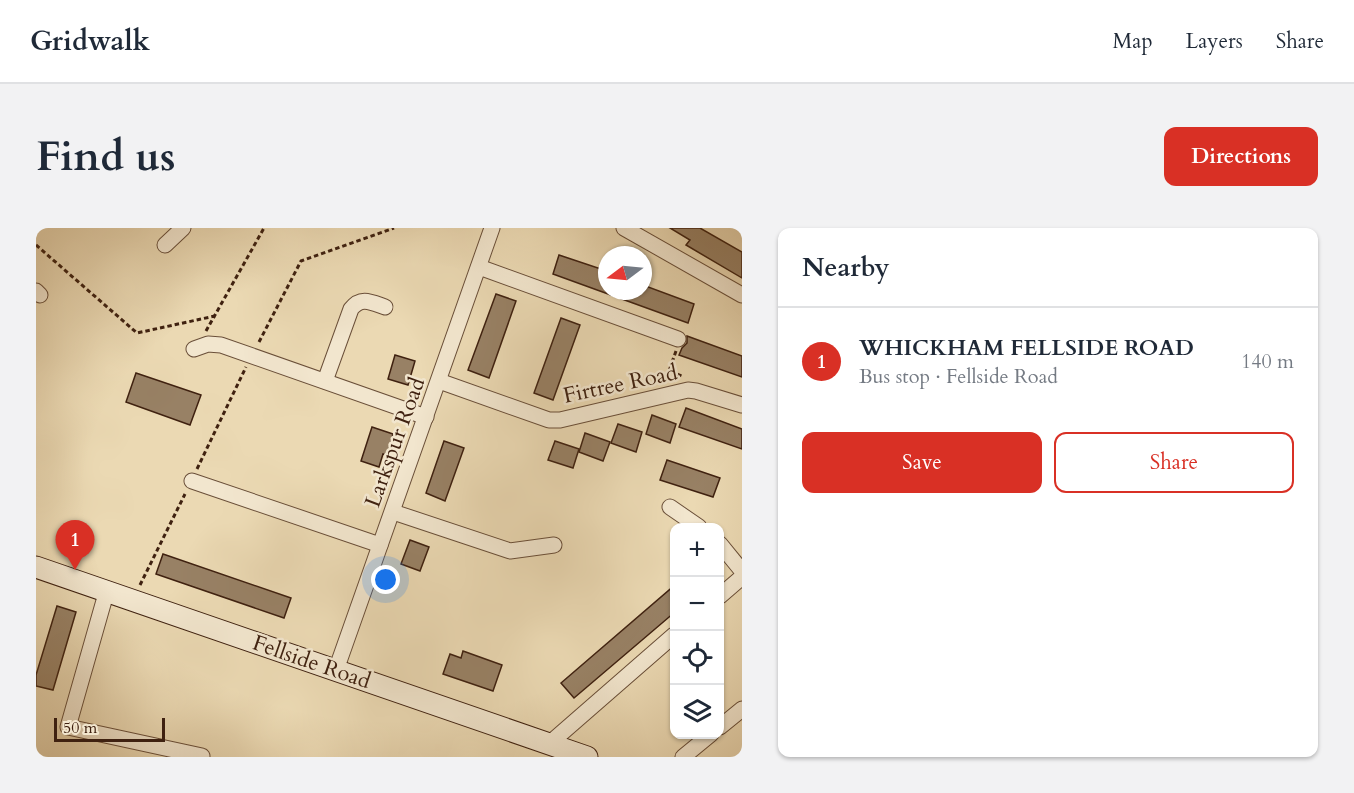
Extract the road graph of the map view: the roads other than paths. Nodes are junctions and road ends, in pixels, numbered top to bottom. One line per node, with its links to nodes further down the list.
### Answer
1 (183, 228): 4 (street)
2 (492, 228): 5 (street, Larkspur Road)
3 (624, 228): 6 (street)
4 (165, 245)
5 (479, 267): 8 (street); 11 (street, Larkspur Road)
6 (742, 294)
7 (385, 307): 10 (street)
8 (678, 339)
9 (201, 346): 10 (street)
10 (325, 381): 13 (street)
11 (439, 381): 12 (street, Firtree Road); 13 (street, Larkspur Road)
12 (742, 405)
13 (426, 417): 16 (street, Larkspur Road)
14 (192, 481): 19 (street)
15 (670, 507): 17 (street)
16 (393, 512): 18 (street); 19 (street, Larkspur Road)
17 (692, 523)
18 (554, 545)
19 (380, 546): 27 (street, Larkspur Road)
20 (724, 549): 22 (street)
21 (36, 567): 24 (street, Fellside Road)
22 (742, 571)
23 (742, 577): 25 (street)
24 (107, 590): 27 (street, Fellside Road); 32 (street)
25 (724, 593)
26 (670, 639): 31 (street)
27 (336, 670): 31 (street, Fellside Road)
28 (742, 709): 29 (street)
29 (724, 724)
30 (706, 739): 34 (street)
31 (549, 744): 33 (street, Fellside Road)
32 (202, 756)
33 (587, 757)
34 (683, 757)

